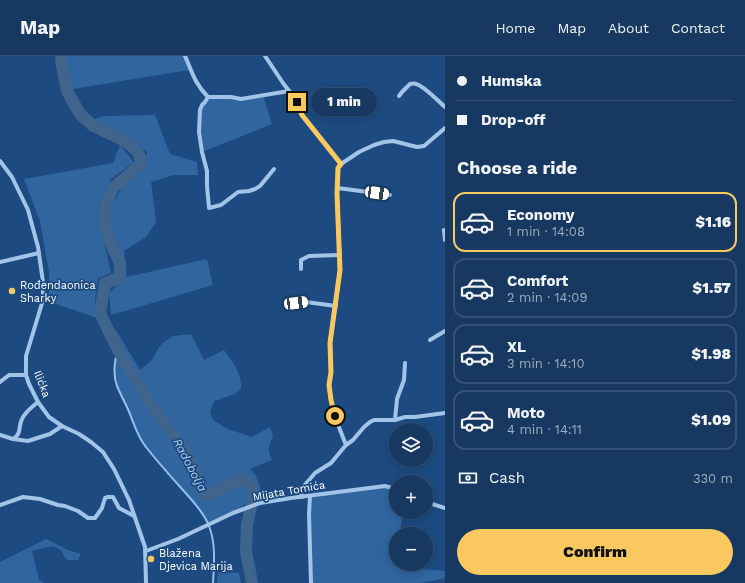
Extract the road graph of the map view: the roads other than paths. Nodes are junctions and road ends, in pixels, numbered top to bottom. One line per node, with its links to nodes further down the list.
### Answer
1 (185, 56): 5 (street)
2 (265, 56): 3 (street)
3 (290, 91): 5 (street); 9 (street)
4 (399, 96): 6 (street)
5 (208, 97): 10 (street)
6 (445, 107)
7 (445, 128): 9 (street)
8 (0, 162): 15 (street, Ilićka)
9 (341, 164): 11 (street)
10 (274, 169)
11 (338, 188): 12 (street); 16 (street)
12 (390, 195)
13 (444, 230): 14 (street)
14 (445, 240)
15 (39, 253): 17 (street); 24 (street, Ilićka)
16 (340, 255): 18 (street); 19 (street)
17 (0, 262)
18 (301, 268)
19 (336, 306): 20 (street); 32 (street)
20 (289, 308)
21 (445, 331): 22 (street)
22 (430, 340)
23 (405, 363): 28 (street)
24 (26, 375): 25 (street); 26 (street, Ilićka)
25 (0, 382)
26 (38, 402): 29 (street, Ilićka); 31 (street)
27 (445, 413): 28 (street)
28 (395, 420): 32 (street)
29 (62, 426): 31 (street); 39 (street, Ilićka)
30 (0, 436): 31 (street)
31 (13, 439)
32 (346, 444): 35 (street)
33 (389, 487): 34 (street, Mijata Tomića)
34 (310, 496): 35 (street, Mijata Tomića); 42 (street)
35 (302, 497): 40 (street, Mijata Tomića)
36 (433, 504): 38 (street)
37 (0, 505): 39 (street)
38 (445, 508)
39 (134, 516): 40 (street, Ilićka)
40 (146, 551): 41 (street, Ilićka)
41 (146, 583)
42 (311, 583)

